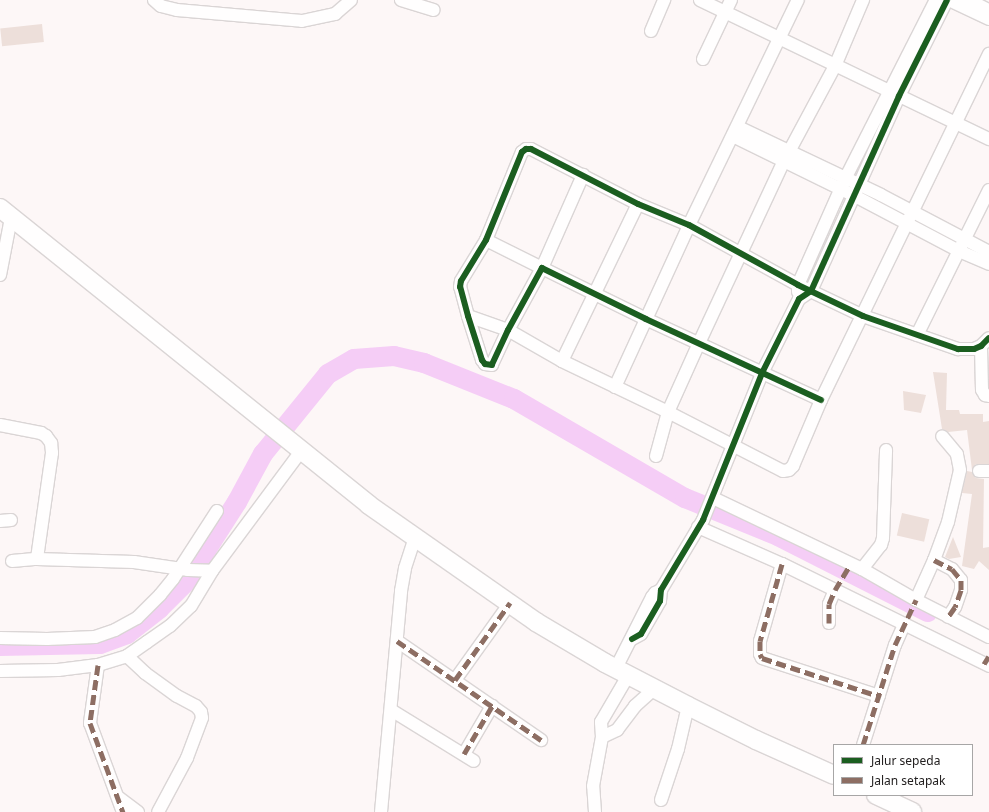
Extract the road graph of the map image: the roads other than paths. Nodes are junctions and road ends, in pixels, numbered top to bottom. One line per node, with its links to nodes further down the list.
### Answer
1 (154, 0): 2 (street)
2 (351, 0)
3 (401, 0): 12 (street)
4 (664, 0): 16 (street)
5 (700, 0): 14 (street)
6 (731, 0): 14 (street)
7 (798, 0): 17 (street)
8 (863, 0): 20 (street)
9 (936, 0): 21 (street)
10 (948, 0): 15 (street); 21 (street)
11 (969, 0): 13 (street)
12 (434, 10)
13 (989, 10)
14 (725, 12): 17 (street); 19 (street)
15 (989, 19)
16 (651, 31)
17 (780, 39): 20 (street); 23 (street)
18 (989, 54): 22 (street)
19 (703, 59)
20 (835, 66): 21 (street); 25 (street)
21 (894, 94): 22 (street); 27 (street); 28 (street)
22 (956, 123): 24 (street); 32 (street)
23 (736, 132): 25 (street); 33 (street)
24 (989, 139)
25 (787, 156): 27 (street); 38 (street)
26 (583, 175): 30 (street); 35 (street); 40 (street)
27 (843, 184): 28 (street); 42 (street)
28 (855, 190): 32 (street); 43 (street)
29 (989, 190): 34 (street)
30 (638, 204): 33 (street); 44 (street)
31 (6, 213): 41 (street); 62 (highway)
32 (909, 217): 34 (street); 36 (street); 47 (street)
33 (689, 225): 38 (street); 48 (street)
34 (963, 239): 36 (street); 37 (street)
35 (486, 240): 40 (street); 46 (street)
36 (958, 250): 39 (street); 50 (street)
37 (989, 252)
38 (742, 254): 42 (street); 52 (street)
39 (989, 264)
40 (542, 268): 44 (street); 49 (street)
41 (0, 274)
42 (798, 285): 43 (street); 45 (street)
43 (811, 290): 45 (street); 47 (street)
44 (594, 294): 48 (street); 53 (street)
45 (798, 299): 54 (street)
46 (468, 316): 49 (street); 49 (street)
47 (863, 316): 50 (street); 57 (street)
48 (646, 318): 52 (street); 55 (street)
49 (508, 330): 53 (street)
50 (917, 335): 51 (street)
51 (987, 340): 56 (street)
52 (699, 343): 54 (street); 58 (street)
53 (562, 361): 55 (street)
54 (762, 372): 57 (street); 61 (street)
55 (615, 386): 58 (street)
56 (989, 396)
57 (821, 400): 61 (street)
58 (668, 412): 61 (street); 64 (street)
59 (0, 425): 69 (street)
60 (942, 436): 70 (street)
61 (734, 445): 65 (street)
62 (300, 449): 68 (highway); 75 (street)
63 (886, 450): 73 (street)
64 (656, 456)
65 (711, 502): 67 (street); 73 (street)
66 (217, 511): 74 (street)
67 (700, 524): 72 (street); 89 (street)
68 (415, 538): 78 (highway); 84 (street)
69 (37, 559): 71 (street); 74 (street)
70 (934, 560): 77 (street); 79 (street)
71 (12, 561)
72 (782, 564): 76 (street); 92 (street)
73 (862, 569): 77 (street)
74 (183, 570): 75 (street); 83 (street)
75 (208, 571): 85 (street)
76 (835, 590): 80 (street); 81 (street)
77 (916, 600): 79 (street)
78 (510, 602): 89 (highway); 90 (street)
79 (948, 617): 82 (street)
80 (829, 623)
81 (904, 625): 87 (street); 92 (street)
82 (989, 637)
83 (0, 638)
84 (397, 641): 90 (street); 95 (street)
85 (127, 656): 86 (street); 107 (street)
86 (98, 665): 88 (street); 102 (street)
87 (989, 666)
88 (0, 671)
89 (622, 671): 91 (highway); 96 (street)
90 (455, 680): 93 (street)
91 (655, 688): 94 (highway); 96 (street)
92 (879, 696): 98 (street)
93 (492, 706): 97 (street); 99 (street)
94 (688, 706): 101 (highway); 104 (street)
95 (391, 710): 99 (street); 108 (street)
96 (602, 737): 109 (street)
97 (541, 740)
98 (863, 744)
99 (464, 754): 100 (street)
100 (474, 761)
101 (833, 775)
102 (117, 796): 105 (street); 106 (street)
103 (878, 796): 110 (highway)
104 (661, 800)
105 (124, 812)
106 (138, 812)
107 (158, 812)
108 (381, 812)
109 (595, 812)
110 (912, 812)

